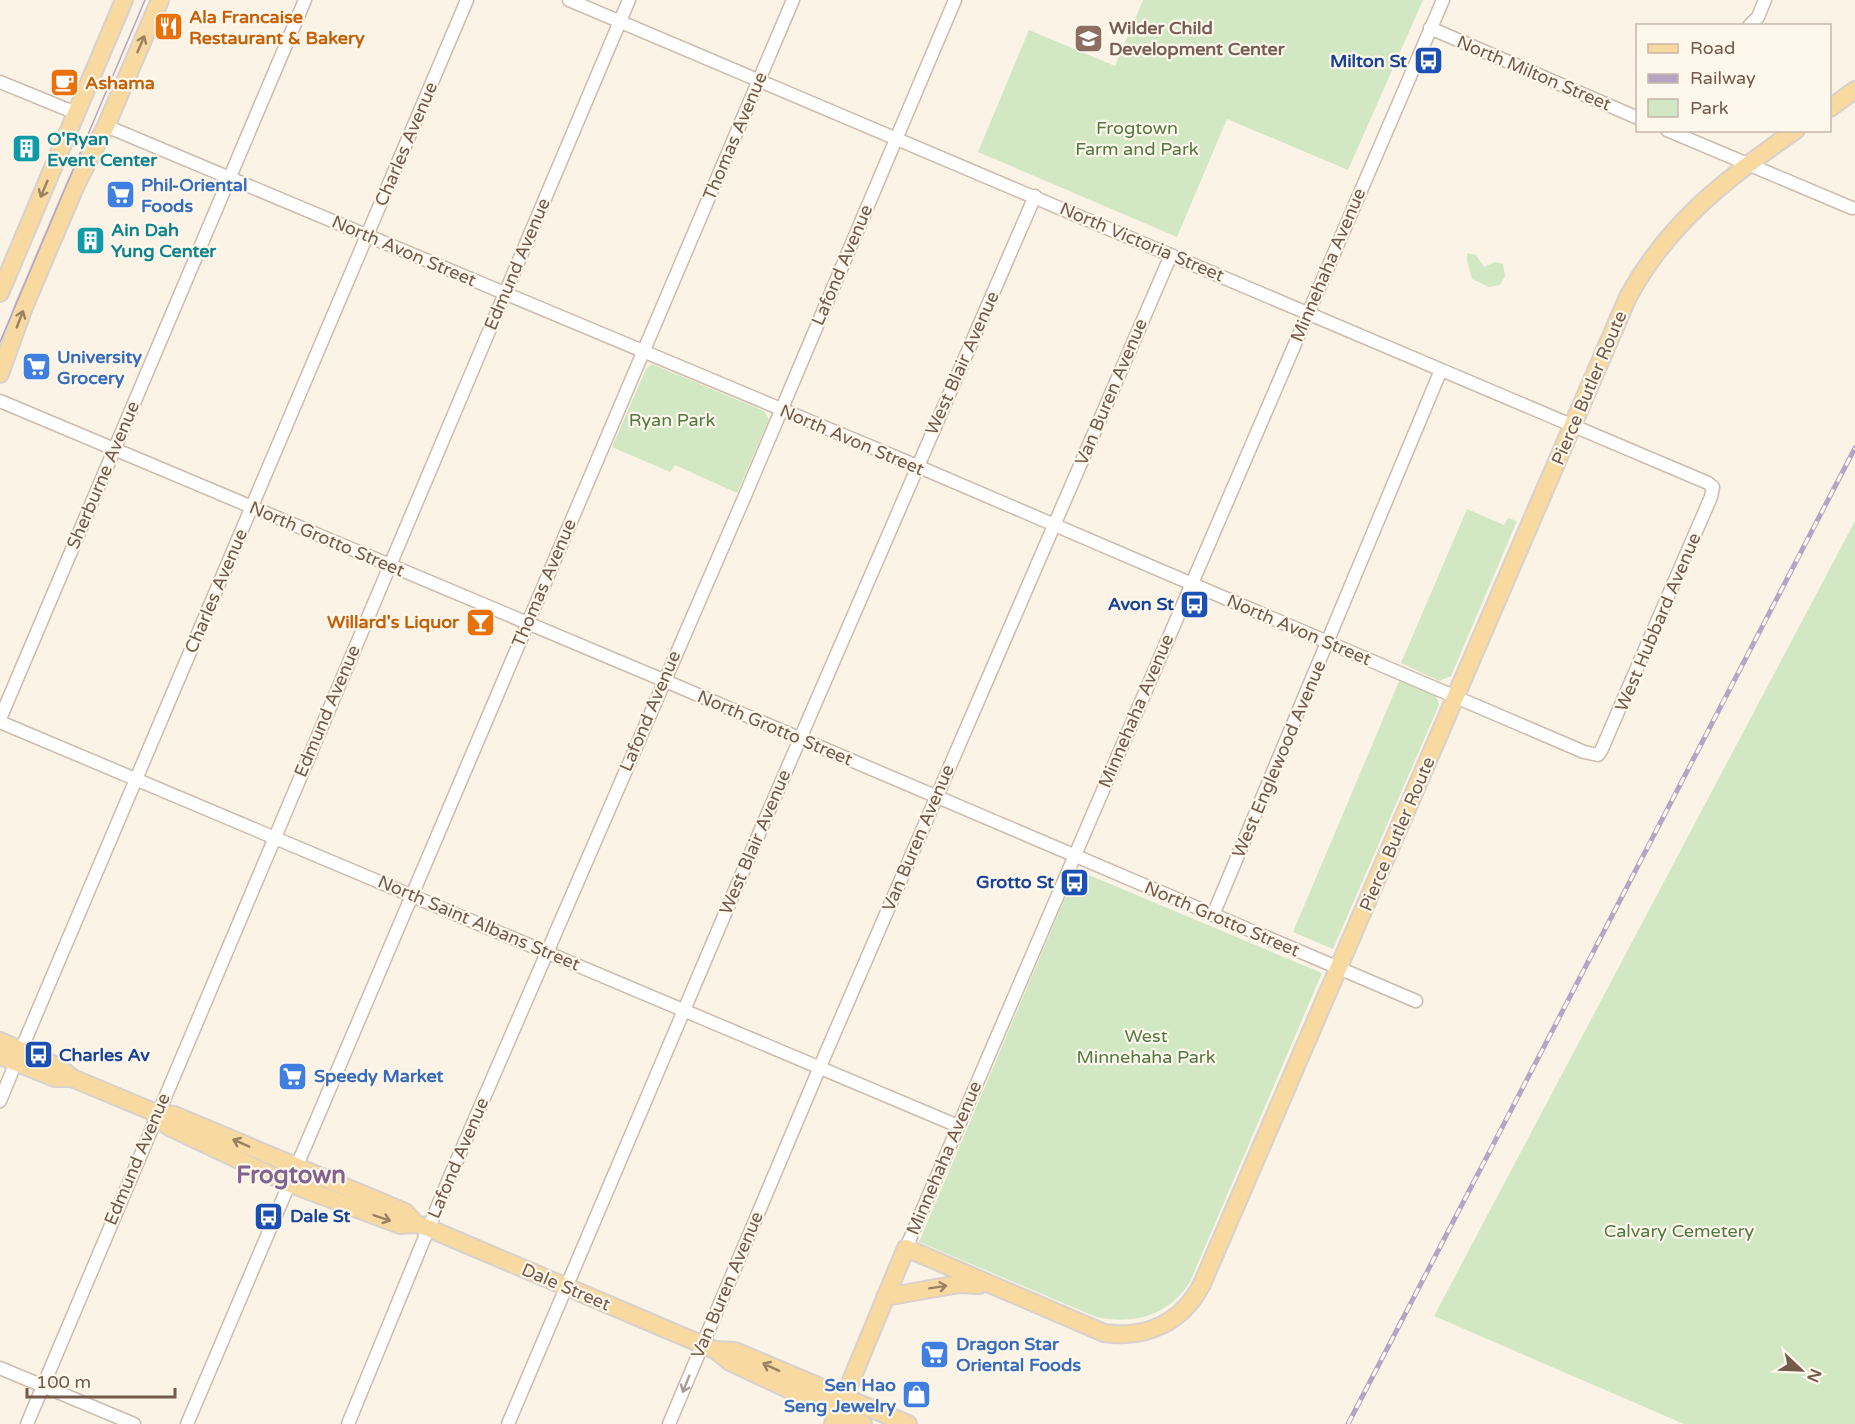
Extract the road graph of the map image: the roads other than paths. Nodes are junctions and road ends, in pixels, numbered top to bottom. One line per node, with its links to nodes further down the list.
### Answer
1 (124, 0): 18 (main road)
2 (160, 0): 20 (main road, one-way to 2)
3 (306, 0): 25 (street, Sherburne Avenue)
4 (467, 0): 28 (street, Charles Avenue)
5 (569, 0): 11 (street, North Victoria Street)
6 (629, 0): 11 (street, Edmund Avenue)
7 (793, 0): 14 (street, Thomas Avenue)
8 (956, 0): 23 (street, Lafond Avenue)
9 (1443, 0): 13 (street, Minnehaha Avenue)
10 (1765, 0): 12 (street)
11 (620, 21): 14 (street, North Victoria Street); 31 (street, Edmund Avenue)
12 (1751, 24)
13 (1430, 28): 19 (street, North Milton Street); 32 (street, Minnehaha Avenue)
14 (759, 79): 23 (street, North Victoria Street); 33 (street, Thomas Avenue)
15 (0, 82): 18 (street)
16 (1855, 90): 17 (main road)
17 (1831, 107)
18 (76, 113): 30 (main road, one-way to 30)
19 (1636, 117)
20 (106, 126): 25 (street, North Avon Street); 35 (main road, one-way to 20)
21 (1672, 132): 24 (street)
22 (1793, 132): 24 (main road, Pierce Butler Route)
23 (897, 138): 26 (street, North Victoria Street); 37 (street, Lafond Avenue)
24 (1746, 165): 27 (street); 38 (main road, Pierce Butler Route)
25 (230, 178): 28 (street, North Avon Street); 39 (street, Sherburne Avenue)
26 (1035, 196): 29 (street, North Victoria Street); 40 (street, West Blair Avenue)
27 (1852, 208)
28 (367, 236): 31 (street, North Avon Street); 42 (street, Charles Avenue)
29 (1171, 255): 32 (street, North Victoria Street); 43 (street, Van Buren Avenue)
30 (0, 293)
31 (504, 294): 33 (street, North Avon Street); 44 (street, Edmund Avenue)
32 (1307, 312): 34 (street, North Victoria Street); 45 (street, Minnehaha Avenue)
33 (643, 352): 37 (street, North Avon Street); 46 (street, Thomas Avenue)
34 (1441, 370): 38 (street, North Victoria Street); 47 (street, West Englewood Avenue)
35 (0, 374)
36 (0, 401): 39 (street, North Grotto Street)
37 (780, 410): 40 (street, North Avon Street); 48 (street, Lafond Avenue)
38 (1573, 424): 41 (street, North Victoria Street); 49 (main road, Pierce Butler Route)
39 (114, 449): 42 (street, North Grotto Street); 50 (street, Sherburne Avenue)
40 (917, 466): 43 (street, North Avon Street); 51 (street, West Blair Avenue)
41 (1713, 487): 52 (street, West Hubbard Avenue)
42 (252, 508): 44 (street, North Grotto Street); 53 (street, Charles Avenue)
43 (1054, 525): 45 (street, North Avon Street); 54 (street, Van Buren Avenue)
44 (389, 565): 46 (street, North Grotto Street); 55 (street, Edmund Avenue)
45 (1191, 583): 47 (street, North Avon Street); 56 (street, Minnehaha Avenue)
46 (527, 624): 48 (street, North Grotto Street); 57 (street, Thomas Avenue)
47 (1328, 642): 49 (street, North Avon Street); 58 (street, West Englewood Avenue)
48 (663, 680): 51 (street, North Grotto Street); 59 (street, Lafond Avenue)
49 (1456, 697): 52 (street, North Avon Street); 60 (main road, Pierce Butler Route)
50 (0, 720): 53 (street, North Saint Albans Street)
51 (799, 739): 54 (street, North Grotto Street); 62 (street, West Blair Avenue)
52 (1598, 754)
53 (136, 779): 55 (street, North Saint Albans Street); 65 (street, Charles Avenue)
54 (937, 796): 56 (street, North Grotto Street); 66 (street, Van Buren Avenue)
55 (274, 837): 57 (street, North Saint Albans Street); 68 (street, Edmund Avenue)
56 (1073, 855): 58 (street, North Grotto Street); 69 (street, Minnehaha Avenue)
57 (411, 894): 59 (street, North Saint Albans Street); 70 (street, Thomas Avenue)
58 (1213, 915): 60 (street, North Grotto Street)
59 (547, 951): 62 (street, North Saint Albans Street); 72 (street, Lafond Avenue)
60 (1340, 969): 61 (street, North Grotto Street); 74 (main road, Pierce Butler Route)
61 (1416, 1001)
62 (684, 1009): 66 (street, North Saint Albans Street); 75 (street, West Blair Avenue)
63 (0, 1041): 65 (main road, Dale Street)
64 (0, 1056): 65 (main road, Dale Street)
65 (19, 1056): 67 (street, Charles Avenue); 68 (main road, Dale Street)
66 (820, 1067): 69 (street, North Saint Albans Street); 77 (street, Van Buren Avenue)
67 (0, 1101)
68 (156, 1113): 70 (main road, Dale Street, one-way to 68); 71 (main road, Dale Street); 79 (street, Edmund Avenue)
69 (958, 1125): 73 (street, Minnehaha Avenue)
70 (295, 1167): 71 (street, Thomas Avenue); 72 (main road, Dale Street)
71 (288, 1183): 72 (main road, Dale Street, one-way to 72); 84 (street, Thomas Avenue)
72 (422, 1226): 75 (main road, Dale Street); 85 (street, Lafond Avenue)
73 (906, 1248): 74 (main road, Pierce Butler Route); 76 (main road, Minnehaha Avenue)
74 (992, 1286): 76 (main road, one-way to 74)
75 (565, 1287): 77 (main road, Dale Street); 86 (street, West Blair Avenue)
76 (885, 1297): 80 (main road, Minnehaha Avenue)
77 (708, 1348): 80 (main road, Dale Street, one-way to 77); 81 (main road, Dale Street); 87 (street, Van Buren Avenue, one-way to 87)
78 (0, 1368): 79 (street)
79 (43, 1385): 82 (street, Edmund Avenue); 83 (street)
80 (844, 1397): 81 (main road, Minnehaha Avenue); 89 (main road, Dale Street)
81 (835, 1419): 88 (main road, Dale Street)
82 (27, 1424)
83 (134, 1424)
84 (187, 1424)
85 (348, 1424)
86 (508, 1424)
87 (669, 1424)
88 (863, 1424)
89 (908, 1424)

